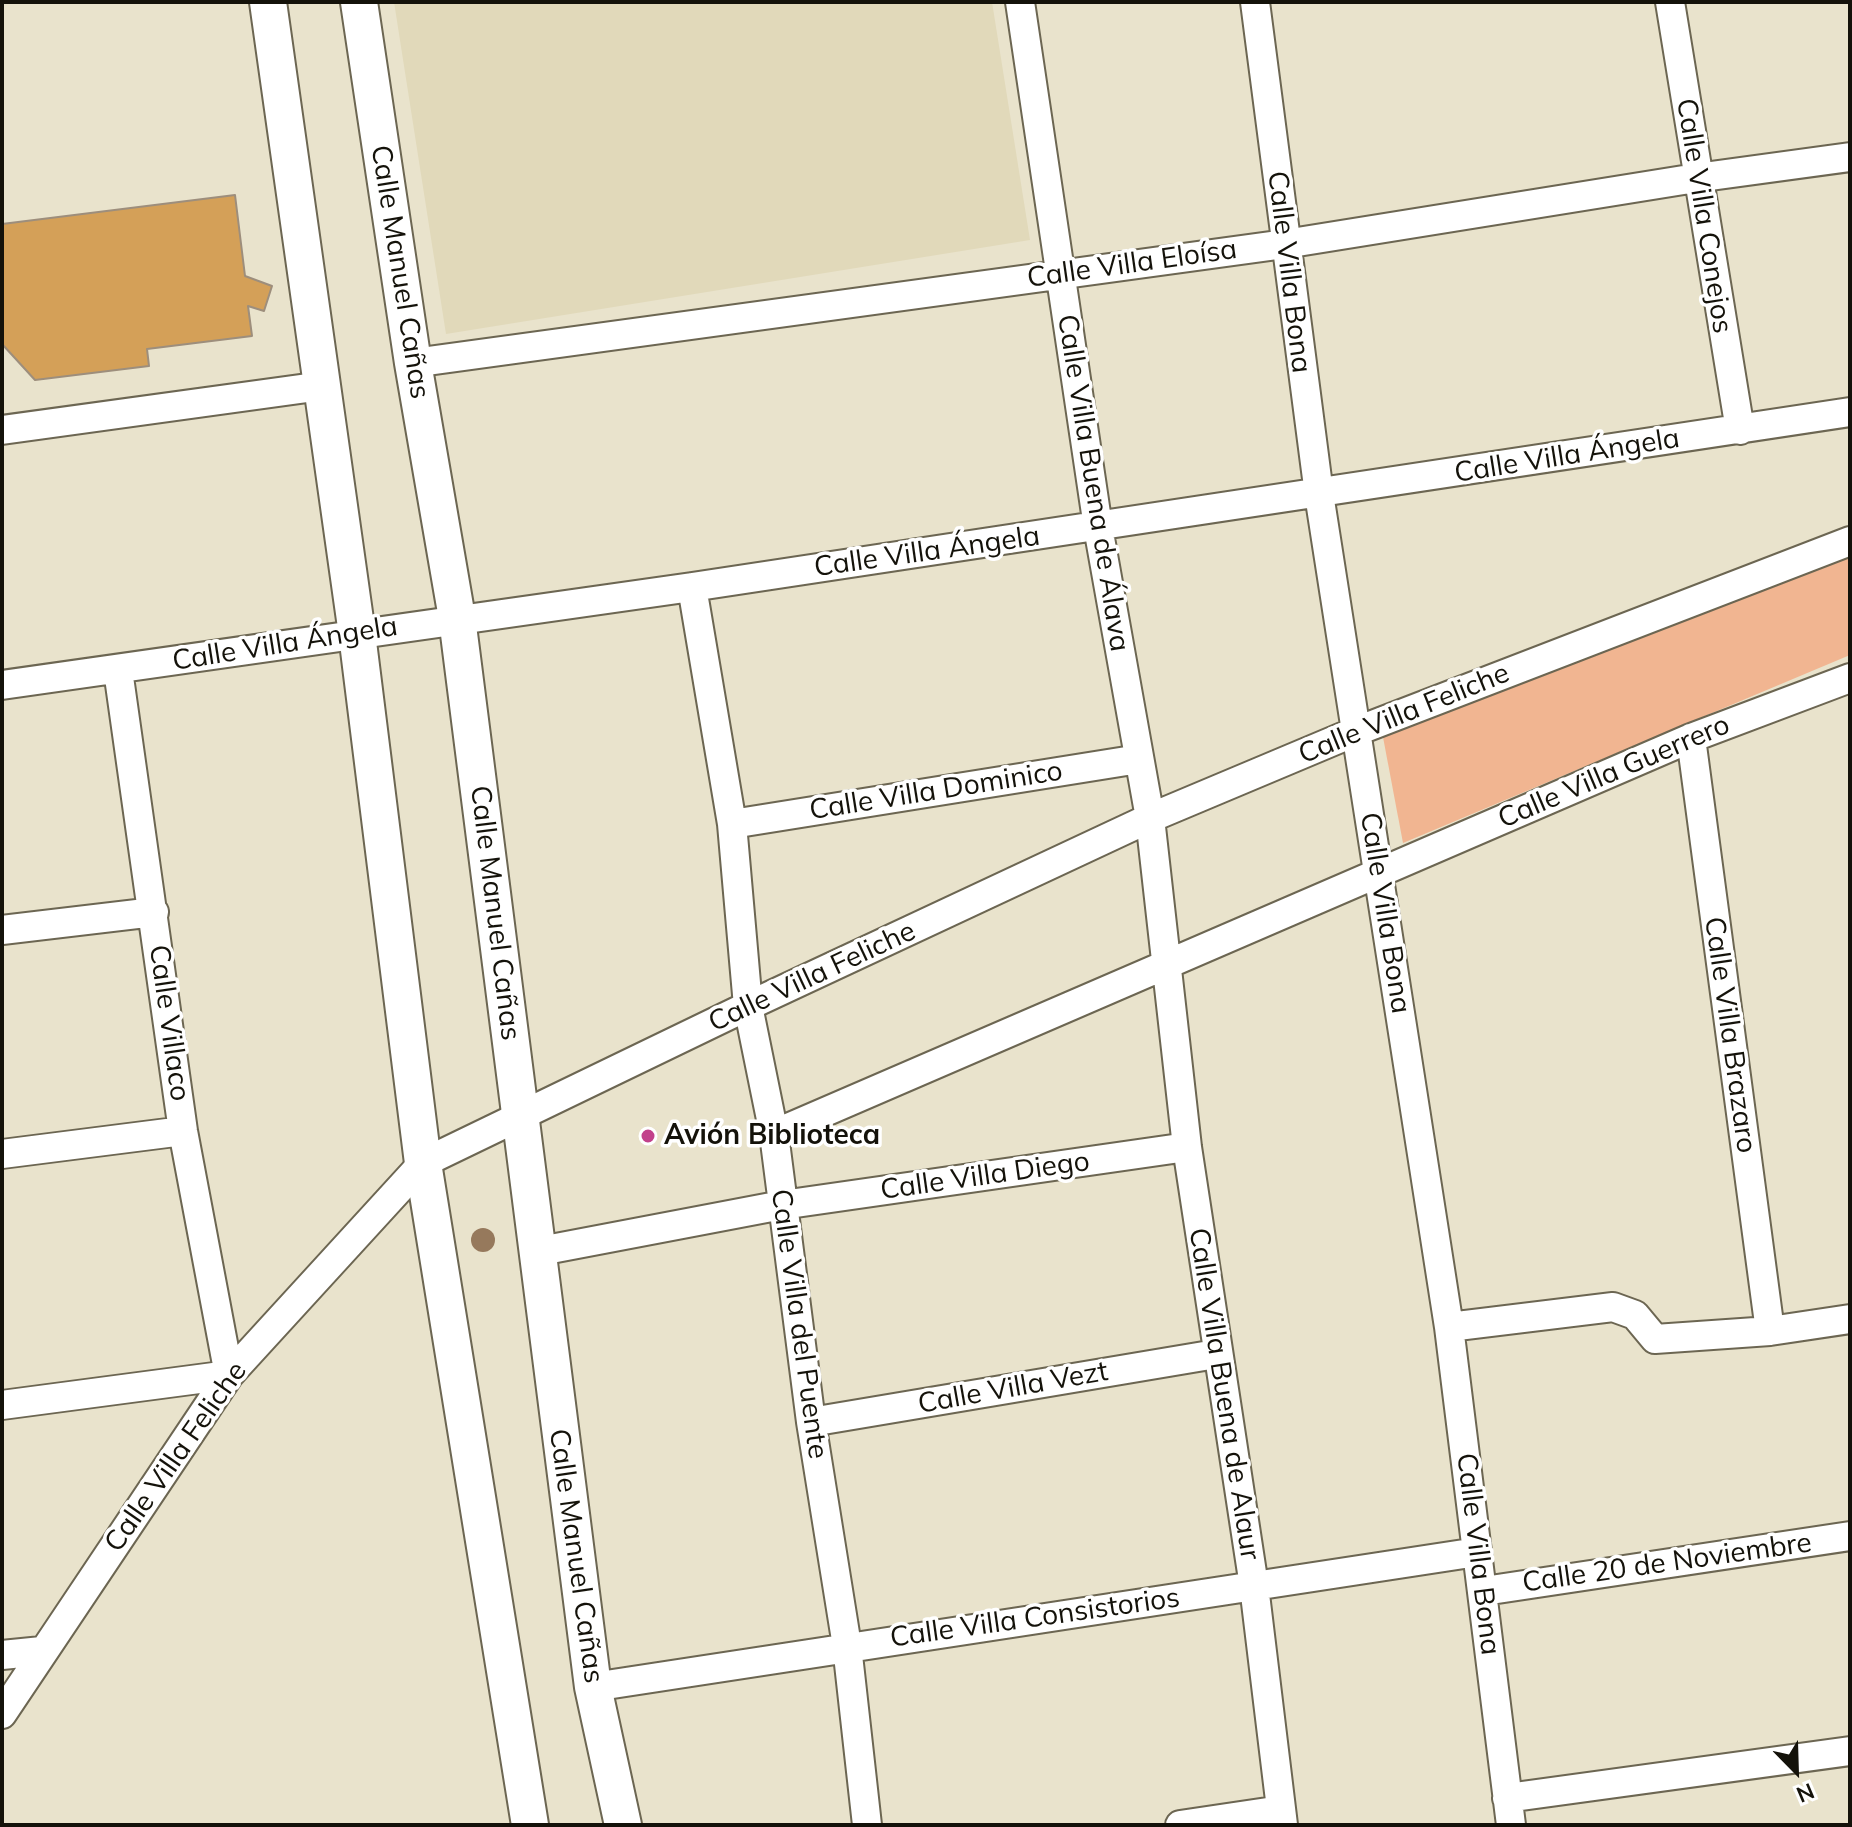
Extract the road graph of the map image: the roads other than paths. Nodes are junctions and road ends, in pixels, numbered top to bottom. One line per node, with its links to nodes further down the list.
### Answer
1 (268, 2): 11 (street)
2 (359, 2): 10 (street, Calle Manuel Cañas)
3 (1020, 2): 9 (street, Calle Villa Buena de Álava)
4 (1255, 2): 8 (street, Calle Villa Bona)
5 (1670, 2): 7 (street, Calle Villa Conejos)
6 (1850, 157): 7 (street, Calle Villa Eloísa)
7 (1696, 178): 8 (street, Calle Villa Eloísa); 14 (street, Calle Villa Conejos)
8 (1285, 244): 9 (street, Calle Villa Eloísa); 15 (street, Calle Villa Bona)
9 (1060, 273): 10 (street, Calle Villa Eloísa); 16 (street, Calle Villa Buena de Álava)
10 (413, 363): 19 (street, Calle Manuel Cañas)
11 (322, 386): 13 (street); 20 (street)
12 (1850, 412): 14 (street, Calle Villa Ángela)
13 (2, 430)
14 (1740, 430): 15 (street, Calle Villa Ángela)
15 (1319, 494): 16 (street, Calle Villa Ángela); 24 (street, Calle Villa Bona)
16 (1098, 527): 18 (street, Calle Villa Ángela); 26 (street, Calle Villa Buena de Álava)
17 (1850, 541): 24 (street, Calle Villa Feliche)
18 (692, 587): 19 (street, Calle Villa Ángela); 28 (street, Calle Villa del Puente)
19 (457, 618): 20 (street, Calle Villa Ángela); 34 (street, Calle Manuel Cañas)
20 (357, 634): 21 (street, Calle Villa Ángela); 39 (street)
21 (118, 670): 23 (street, Calle Villa Ángela); 30 (street, Calle Villaco)
22 (1850, 678): 25 (street, Calle Villa Guerrero)
23 (2, 685)
24 (1357, 731): 27 (street, Calle Villa Feliche); 29 (street, Calle Villa Bona)
25 (1691, 738): 29 (street, Calle Villa Guerrero); 44 (street, Calle Villa Brazaro)
26 (1139, 759): 27 (street, Calle Villa Buena de Álava); 28 (street, Calle Villa Dominico)
27 (1150, 818): 32 (street, Calle Villa Buena de Álava); 33 (street, Calle Villa Feliche)
28 (732, 824): 33 (street, Calle Villa del Puente)
29 (1379, 872): 32 (street); 43 (street, Calle Villa Bona)
30 (154, 912): 31 (street); 35 (street, Calle Villaco)
31 (2, 930)
32 (1167, 963): 36 (street); 37 (street, Calle Villa Buena de Alaur)
33 (748, 1006): 34 (street, Calle Villa Feliche); 36 (street, Calle Villa del Puente)
34 (521, 1117): 39 (street, Calle Villa Feliche); 41 (street, Calle Manuel Cañas)
35 (183, 1131): 38 (street); 46 (street, Calle Villaco)
36 (774, 1134): 40 (street, Calle Villa del Puente)
37 (1187, 1147): 40 (street, Calle Villa Diego); 45 (street, Calle Villa Buena de Alaur)
38 (2, 1154)
39 (423, 1163): 46 (street, Calle Villa Feliche); 61 (street)
40 (782, 1205): 41 (street, Calle Villa Diego); 48 (street, Calle Villa del Puente)
41 (535, 1252): 56 (street, Calle Manuel Cañas)
42 (1850, 1319): 44 (street)
43 (1449, 1327): 44 (street); 50 (street, Calle Villa Bona)
44 (1770, 1331)
45 (1216, 1354): 48 (street, Calle Villa Vezt); 51 (street, Calle Villa Buena de Alaur)
46 (229, 1375): 47 (street); 54 (street, Calle Villa Feliche)
47 (2, 1405)
48 (811, 1422): 53 (street, Calle Villa del Puente)
49 (1850, 1536): 52 (street, Calle 20 de Noviembre)
50 (1477, 1552): 51 (street, Calle Villa Consistorios); 52 (street, Calle Villa Bona)
51 (1254, 1586): 53 (street, Calle Villa Consistorios); 60 (street, Calle Villa Buena de Alaur)
52 (1484, 1591): 59 (street, Calle Villa Bona)
53 (847, 1646): 56 (street, Calle Villa Consistorios); 63 (street, Calle Villa del Puente)
54 (42, 1651): 55 (street); 57 (street, Calle Villa Feliche)
55 (2, 1655)
56 (593, 1687): 62 (street, Calle Manuel Cañas)
57 (2, 1714)
58 (1850, 1751): 59 (street)
59 (1509, 1812)
60 (1282, 1818): 64 (street)
61 (530, 1825)
62 (623, 1825)
63 (867, 1825)
64 (1180, 1825)

